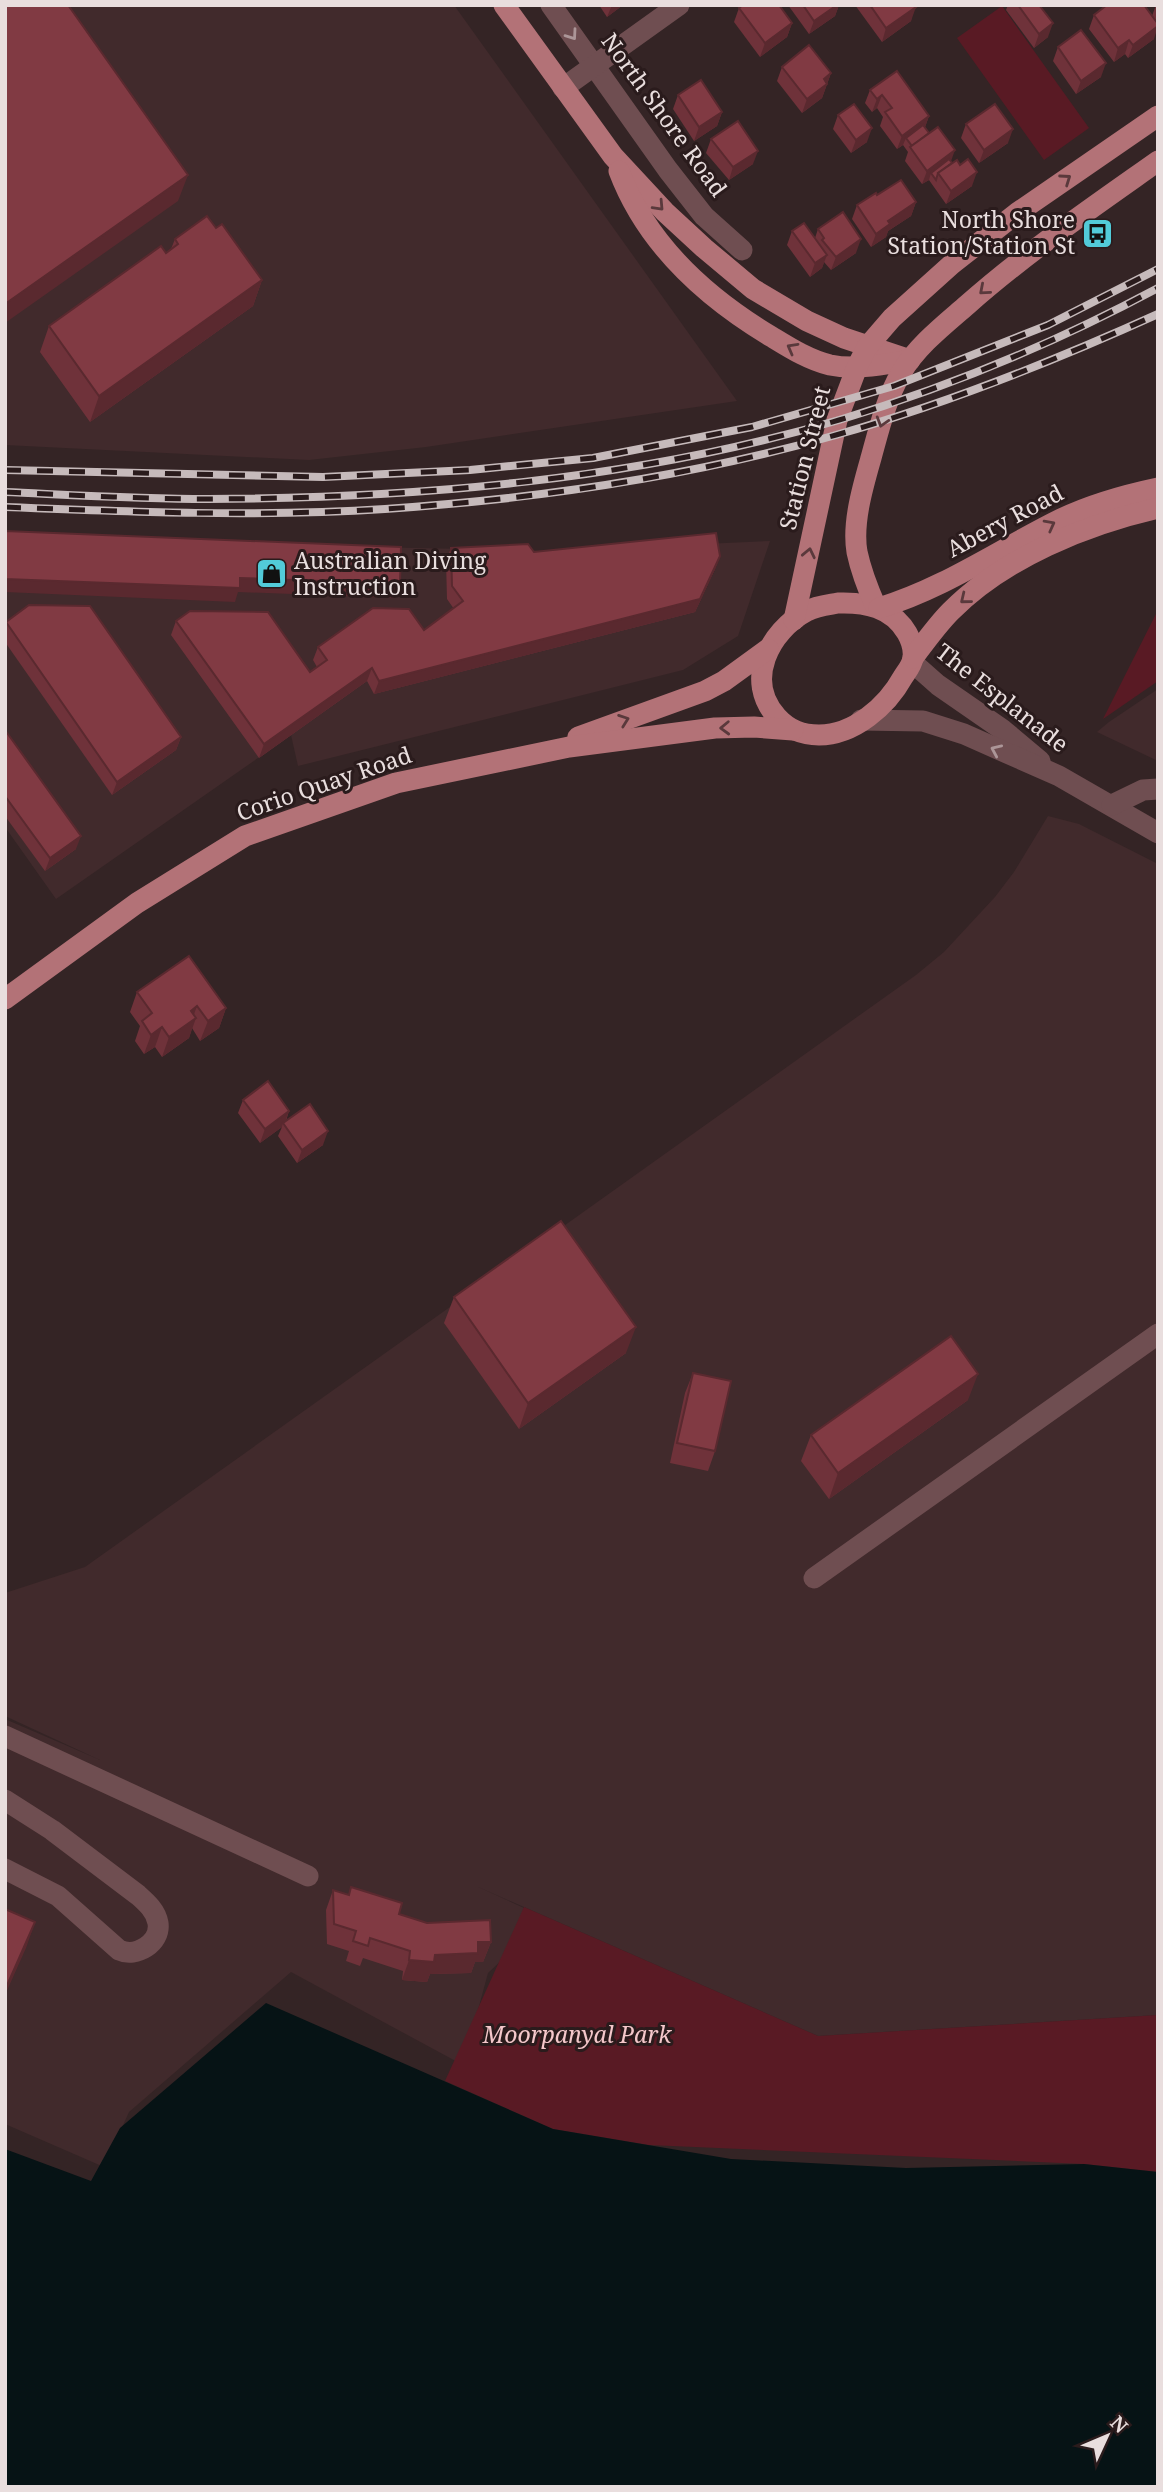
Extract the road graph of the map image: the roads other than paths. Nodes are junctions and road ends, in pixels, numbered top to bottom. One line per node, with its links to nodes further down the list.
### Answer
1 (504, 5): 5 (main road)
2 (551, 5): 4 (street, North Shore Road, one-way to 4)
3 (679, 5): 4 (street)
4 (594, 66): 5 (street); 9 (street, North Shore Road)
5 (563, 88): 7 (main road)
6 (1158, 116): 10 (main road, Station Street, one-way to 6)
7 (613, 156): 10 (main road, one-way to 10); 12 (main road, one-way to 7)
8 (1158, 161): 11 (main road, one-way to 11)
9 (742, 250)
10 (867, 346): 11 (main road); 12 (main road, Station Street)
11 (910, 360): 12 (main road); 15 (main road, one-way to 15)
12 (857, 367): 16 (main road, Station Street, one-way to 12)
13 (1158, 488): 15 (main road, Abery Road, one-way to 13)
14 (1158, 508): 18 (main road, Abery Road, one-way to 18)
15 (877, 608): 16 (main road); 18 (main road)
16 (794, 620): 17 (main road)
17 (768, 649): 20 (main road); 21 (main road, Corio Quay Road, one-way to 17)
18 (913, 660): 19 (main road); 22 (street, The Esplanade)
19 (861, 720): 20 (main road); 22 (street, The Esplanade, one-way to 19)
20 (793, 730): 21 (main road, Corio Quay Road, one-way to 21)
21 (537, 752): 26 (main road, Corio Quay Road)
22 (1059, 776): 24 (street, The Esplanade)
23 (1158, 789): 24 (street)
24 (1112, 805): 25 (street, The Esplanade)
25 (1158, 833)
26 (5, 999)
27 (1158, 1334): 28 (street)
28 (814, 1578)
29 (5, 1736): 32 (street)
30 (5, 1800): 31 (street)
31 (5, 1869)
32 (308, 1876)

